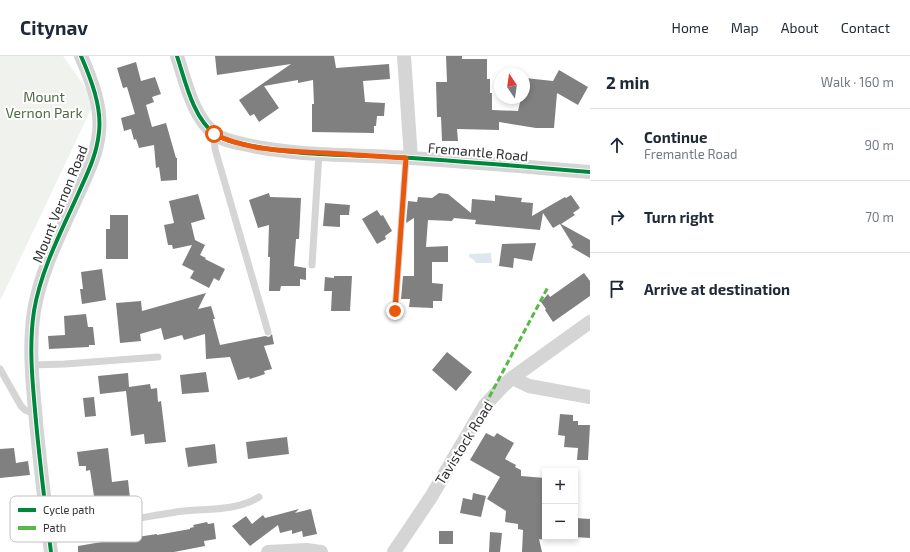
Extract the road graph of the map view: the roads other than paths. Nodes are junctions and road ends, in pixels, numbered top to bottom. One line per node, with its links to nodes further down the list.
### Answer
1 (81, 56): 13 (street, Mount Vernon Road)
2 (177, 56): 4 (street)
3 (404, 56): 6 (street)
4 (214, 134): 5 (street, Fremantle Road); 11 (lane)
5 (319, 153): 6 (street, Fremantle Road); 8 (lane)
6 (409, 158): 7 (street, Fremantle Road); 9 (lane)
7 (590, 172)
8 (312, 265)
9 (395, 311)
10 (590, 322): 15 (street, Tavistock Road)
11 (268, 332)
12 (158, 357): 13 (lane)
13 (31, 365): 17 (street, Mount Vernon Road)
14 (0, 369): 17 (lane)
15 (512, 378): 16 (street); 25 (street, Tavistock Road)
16 (590, 397)
17 (35, 414): 18 (street, Mount Vernon Road)
18 (44, 496)
19 (259, 497): 20 (lane)
20 (142, 518)
21 (50, 542): 22 (street, Mount Vernon Road)
22 (51, 552)
23 (268, 552): 24 (street)
24 (321, 552)
25 (394, 552)

